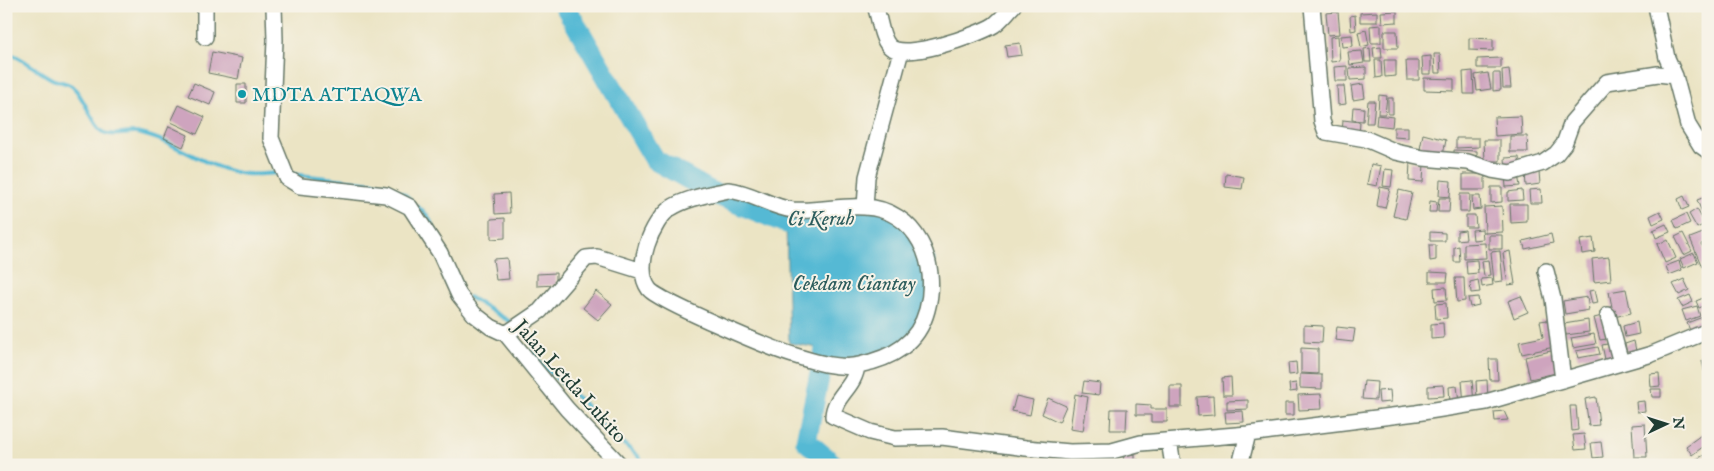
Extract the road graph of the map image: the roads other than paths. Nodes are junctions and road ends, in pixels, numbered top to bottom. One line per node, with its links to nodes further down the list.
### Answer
1 (199, 6): 7 (street)
2 (274, 6): 16 (street, Jalan Letda Lukito)
3 (875, 6): 9 (street)
4 (1013, 6): 9 (street)
5 (1312, 6): 10 (street)
6 (1656, 6): 10 (street)
7 (205, 7): 8 (street)
8 (205, 36)
9 (901, 51): 12 (street)
10 (1675, 76): 11 (street)
11 (1708, 151)
12 (865, 207): 13 (street); 19 (street)
13 (642, 271): 16 (street); 19 (street)
14 (1546, 271): 20 (street)
15 (1608, 315): 18 (street)
16 (512, 330): 23 (street, Jalan Letda Lukito)
17 (1708, 331): 18 (street)
18 (1621, 364): 20 (street)
19 (851, 366): 22 (street)
20 (1563, 380): 21 (street)
21 (1248, 434): 22 (street); 25 (street)
22 (1169, 441): 24 (street)
23 (620, 465)
24 (1173, 465)
25 (1240, 465)

